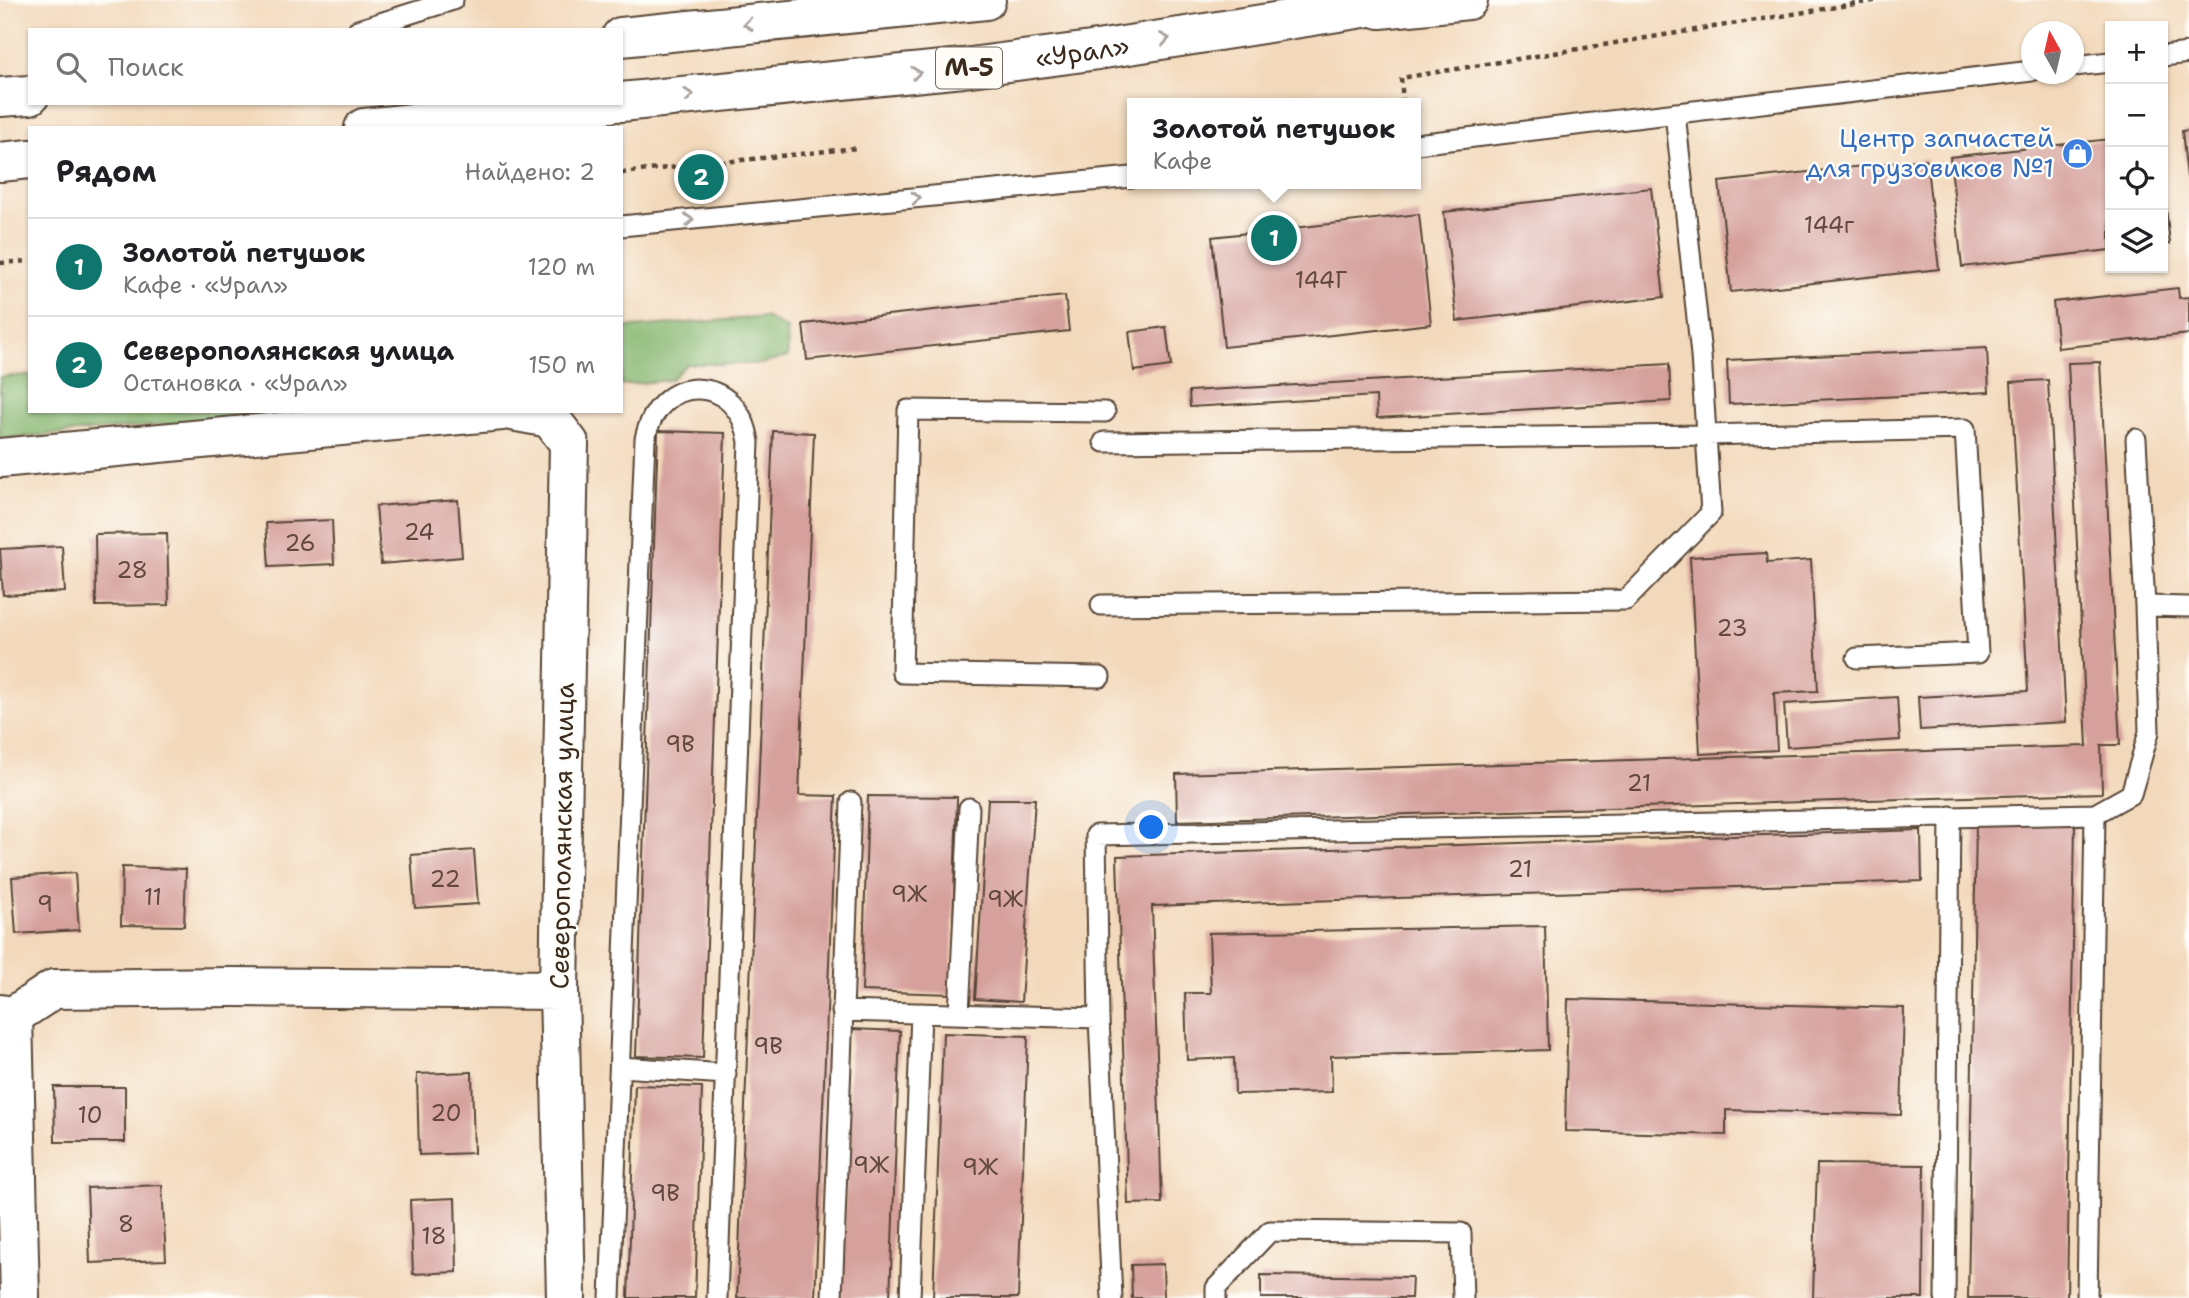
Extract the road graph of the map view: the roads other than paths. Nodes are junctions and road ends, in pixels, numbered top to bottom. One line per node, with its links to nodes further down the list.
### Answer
1 (453, 0): 6 (lane)
2 (986, 0): 7 (main road, one-way to 7)
3 (1414, 0): 5 (main road, «Урал» / М-5)
4 (1468, 0): 5 (main road)
5 (1316, 16): 15 (main road, «Урал» / М-5, one-way to 5)
6 (364, 28)
7 (623, 37)
8 (2189, 52): 9 (lane)
9 (2168, 55)
10 (2105, 63): 11 (lane)
11 (2084, 65)
12 (2021, 72): 17 (lane)
13 (28, 94): 14 (main road)
14 (0, 97)
15 (623, 102)
16 (590, 105): 18 (main road)
17 (1675, 113): 19 (lane); 28 (lane)
18 (384, 126)
19 (1421, 143)
20 (28, 159): 21 (main road)
21 (0, 165): 22 (lane)
22 (28, 172)
23 (1127, 178): 24 (lane, one-way to 23)
24 (623, 226)
25 (1105, 412): 36 (lane)
26 (481, 413): 31 (main road)
27 (523, 413): 41 (main road, Северополянская улица)
28 (1706, 435): 30 (lane); 32 (lane); 35 (lane)
29 (2136, 439): 33 (lane)
30 (1104, 442)
31 (0, 458)
32 (1101, 605)
33 (2145, 606): 34 (lane); 39 (lane)
34 (2189, 607)
35 (1857, 658)
36 (1100, 677)
37 (850, 802): 42 (lane)
38 (969, 808): 44 (lane)
39 (2095, 814): 40 (lane); 59 (lane)
40 (1950, 816): 46 (lane); 58 (lane)
41 (559, 990): 45 (main road); 50 (main road, Северополянская улица)
42 (842, 1010): 43 (lane); 53 (lane)
43 (921, 1013): 44 (lane); 54 (lane)
44 (959, 1014): 46 (lane)
45 (6, 1015): 49 (main road)
46 (1099, 1018): 55 (lane)
47 (621, 1067): 48 (lane); 48 (lane); 51 (lane)
48 (726, 1074): 52 (lane)
49 (20, 1298)
50 (566, 1298)
51 (610, 1298)
52 (717, 1298)
53 (832, 1298)
54 (910, 1298)
55 (1112, 1298)
56 (1216, 1298): 57 (lane)
57 (1463, 1298)
58 (1945, 1298)
59 (2087, 1298)

